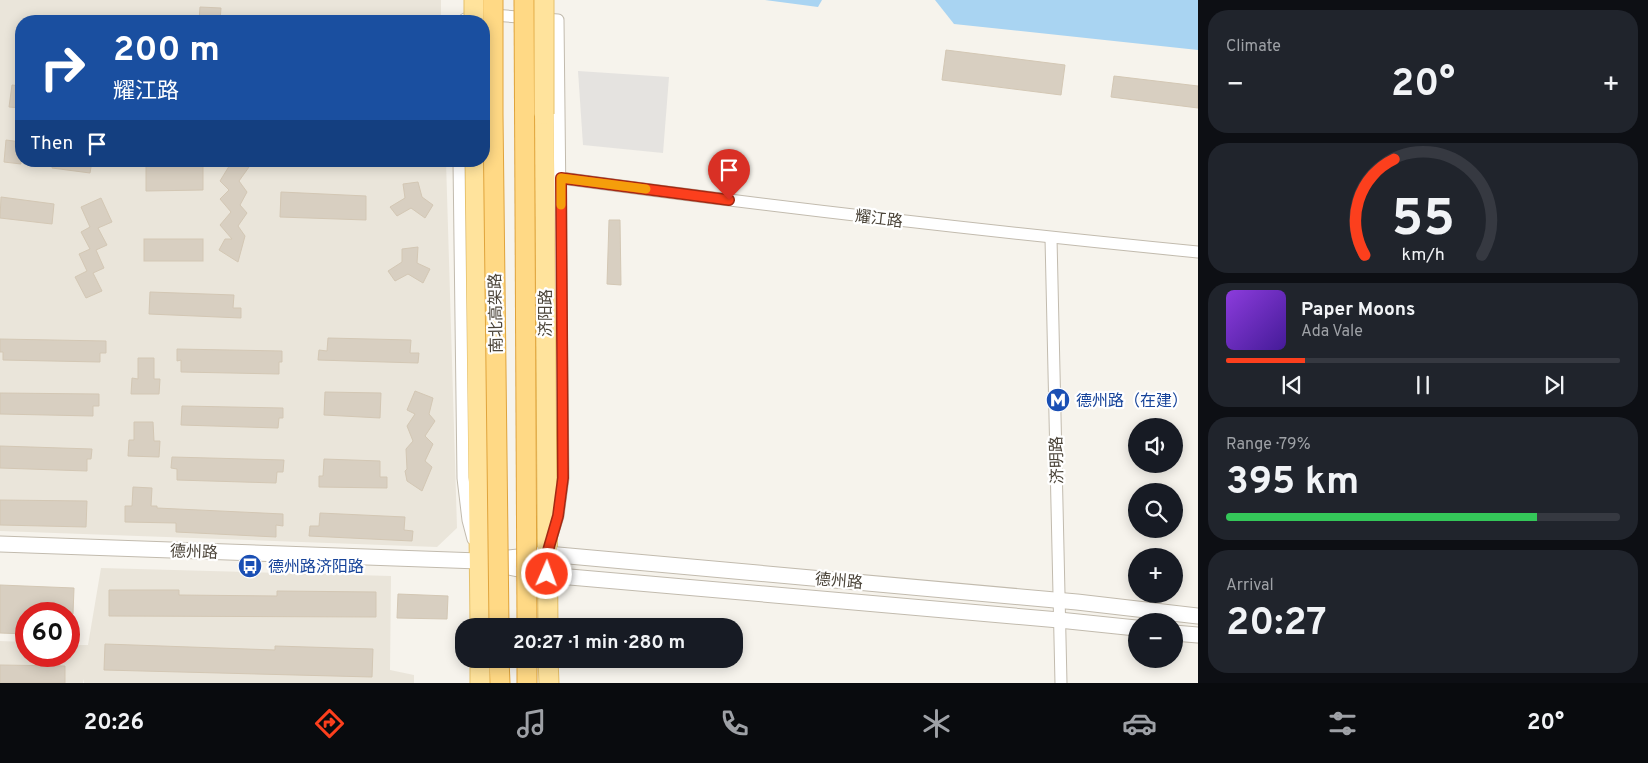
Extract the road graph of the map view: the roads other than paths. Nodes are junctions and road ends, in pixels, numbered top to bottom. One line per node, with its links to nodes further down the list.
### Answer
1 (474, 0): 5 (main road, bridge)
2 (493, 0): 19 (highway, 南北高架路, bridge)
3 (524, 0): 20 (highway, 南北高架路, bridge)
4 (544, 0): 13 (main road, 济阳路, bridge)
5 (474, 15)
6 (476, 15): 9 (street)
7 (459, 167): 14 (street)
8 (475, 167): 14 (main road)
9 (561, 178): 10 (street, 耀江路); 13 (street)
10 (1051, 238): 11 (street, 耀江路); 16 (street, 济明路)
11 (1198, 252)
12 (0, 544): 14 (street, 德州路)
13 (547, 554): 14 (street, 德州路); 15 (main road, 济阳路); 16 (street, 德州路)
14 (479, 561): 15 (street, 德州路); 18 (main road)
15 (547, 574): 21 (main road, 济阳路); 22 (street, 德州路)
16 (1059, 600): 17 (street, 德州路); 22 (street, 济明路)
17 (1198, 616)
18 (480, 618)
19 (499, 618)
20 (527, 618)
21 (548, 618)
22 (1059, 620): 23 (street, 德州路); 34 (street, 济明路)
23 (1128, 627)
24 (1183, 634): 25 (street)
25 (1198, 635)
26 (480, 668): 30 (main road)
27 (499, 668): 31 (highway)
28 (527, 668): 32 (highway)
29 (548, 668): 33 (main road)
30 (480, 683)
31 (500, 683)
32 (527, 683)
33 (549, 683)
34 (1061, 683)

